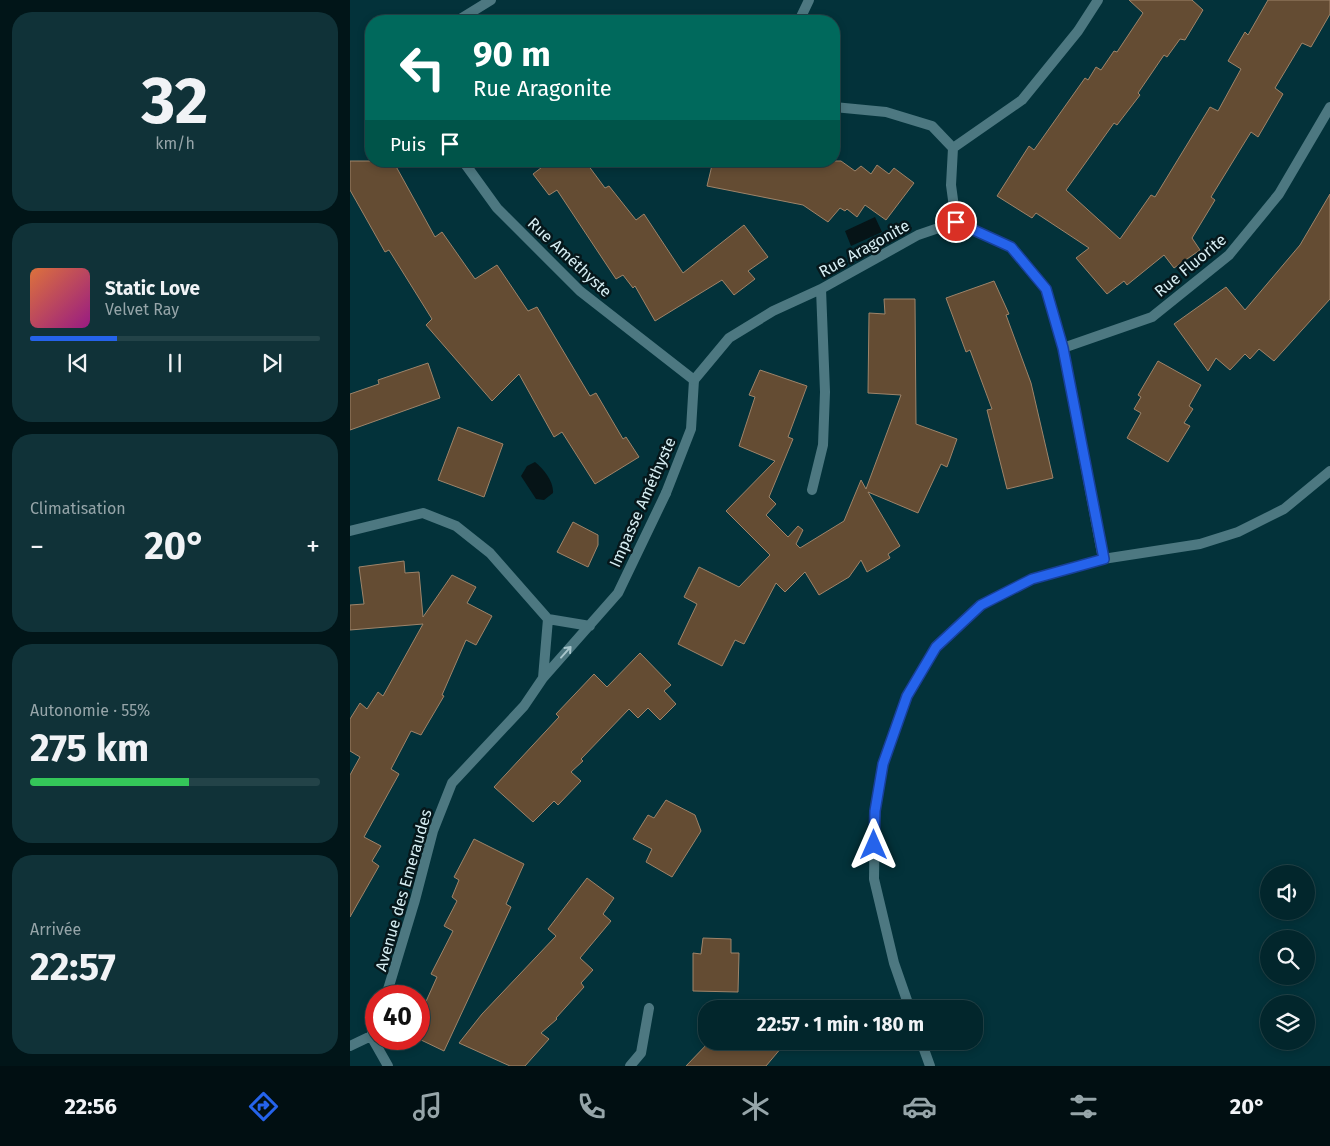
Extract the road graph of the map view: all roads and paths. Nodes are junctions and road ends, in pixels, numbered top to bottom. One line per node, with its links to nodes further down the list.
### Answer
1 (491, 0): 4 (street)
2 (810, 0): 5 (street)
3 (1098, 0): 8 (street)
4 (467, 15)
5 (802, 15)
6 (1330, 107): 12 (street, Rue Fluorite)
7 (840, 108): 8 (street)
8 (953, 148): 10 (street)
9 (467, 167): 13 (street, Rue Améthyste)
10 (956, 222): 11 (street, Rue Aragonite); 12 (street)
11 (821, 289): 13 (street, Rue Aragonite); 15 (street)
12 (1063, 348): 17 (street)
13 (694, 380): 19 (street, Impasse Améthyste)
14 (1330, 471): 17 (street)
15 (812, 490)
16 (350, 531): 18 (street)
17 (1104, 559): 22 (street)
18 (548, 619): 19 (street); 20 (street, Avenue des Emeraudes)
19 (590, 626): 20 (street, Impasse Améthyste, one-way to 19)
20 (543, 678): 21 (street, Avenue des Emeraudes)
21 (389, 985)
22 (907, 1000)
23 (649, 1008): 29 (street)
24 (365, 1039): 25 (street)
25 (350, 1046)
26 (379, 1050): 28 (street)
27 (924, 1050): 30 (street)
28 (388, 1066)
29 (630, 1066)
30 (930, 1066)

